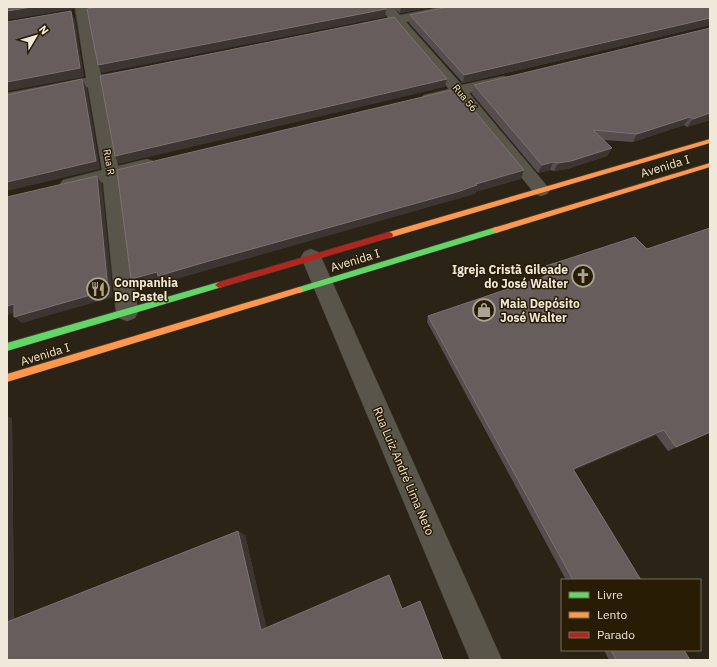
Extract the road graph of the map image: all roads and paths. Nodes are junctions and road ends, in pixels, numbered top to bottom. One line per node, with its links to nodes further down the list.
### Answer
1 (386, 7): 4 (street, Rua 56)
2 (460, 7): 4 (street)
3 (82, 12): 8 (street, Rua R)
4 (397, 20): 5 (street); 9 (street, Rua 56)
5 (358, 28)
6 (141, 72): 8 (street)
7 (520, 76): 9 (street)
8 (94, 81): 10 (street); 15 (street, Rua R)
9 (459, 91): 11 (street); 17 (street, Rua 56)
10 (7, 98)
11 (413, 102)
12 (710, 141): 17 (street, Avenida I)
13 (165, 161): 15 (street)
14 (710, 165): 19 (street, Avenida I)
15 (111, 174): 16 (street); 20 (street, Rua R)
16 (52, 188)
17 (541, 190): 18 (street, Avenida I)
18 (311, 257): 19 (street, Rua Luiz André Lima Neto); 20 (street, Avenida I)
19 (322, 282): 22 (street, Avenida I); 23 (street, Rua Luiz André Lima Neto)
20 (127, 312): 21 (street, Avenida I)
21 (7, 347)
22 (7, 378)
23 (486, 660)

